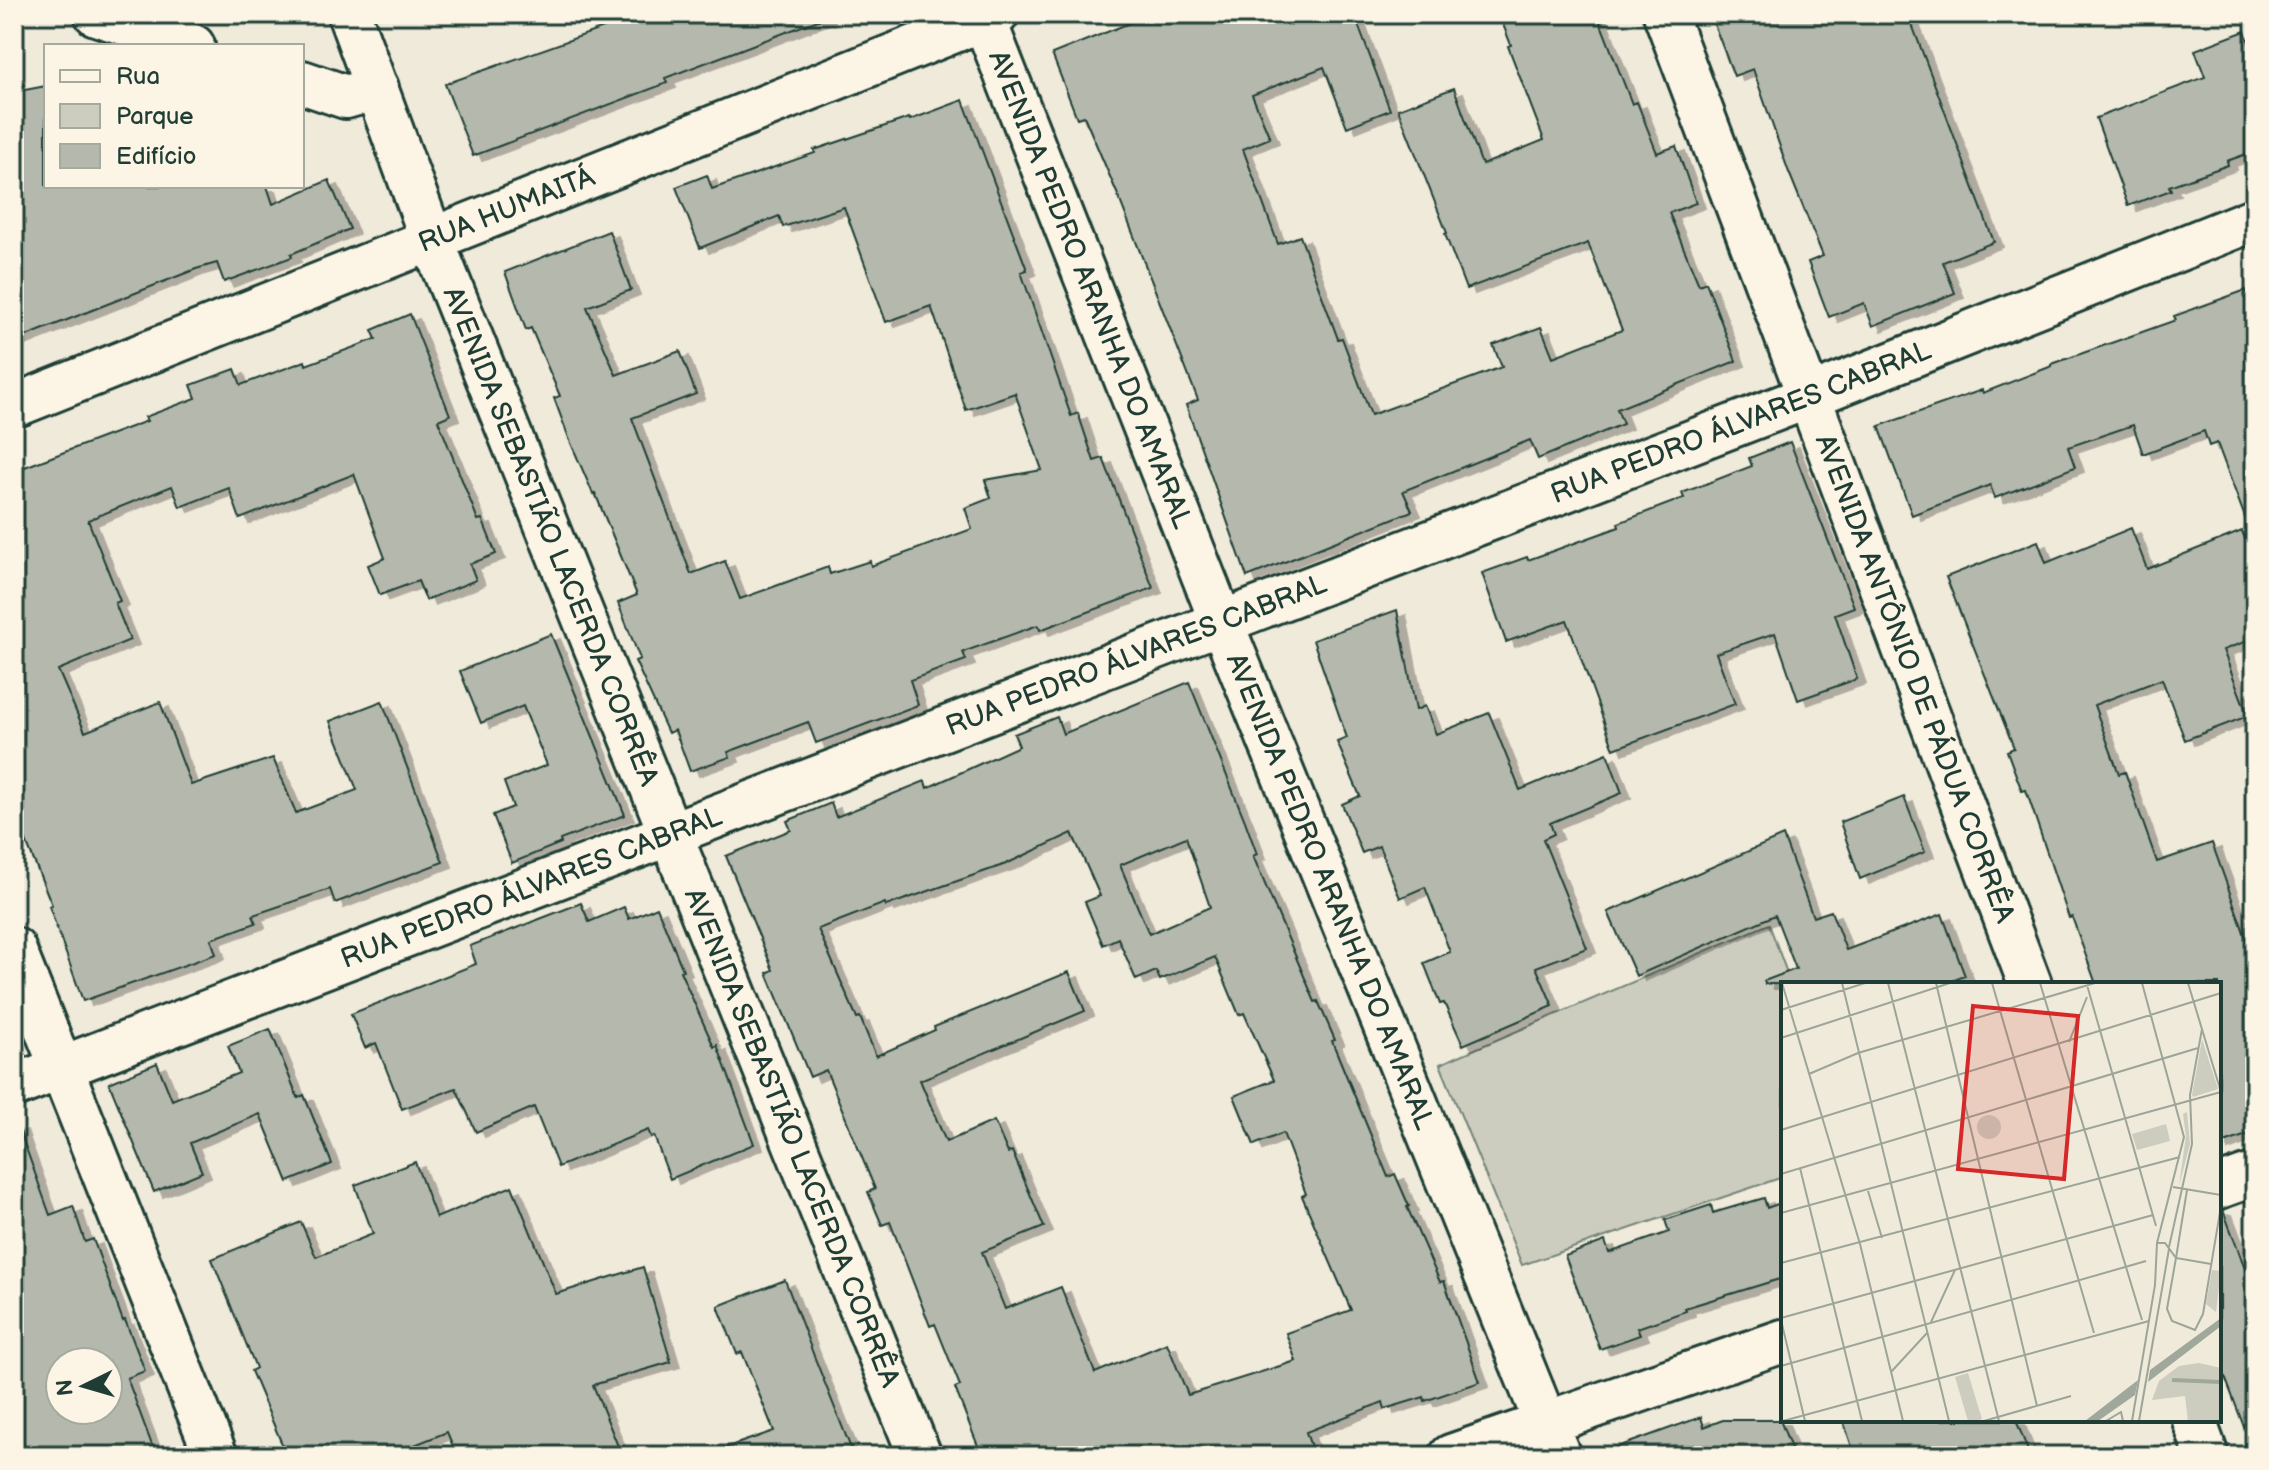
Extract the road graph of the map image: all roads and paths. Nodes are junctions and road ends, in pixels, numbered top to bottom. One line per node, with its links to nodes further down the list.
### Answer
1 (96, 14): 5 (street)
2 (349, 14): 7 (street, AVENIDA SEBASTIÃO LACERDA CORRÊA)
3 (1665, 14): 10 (street, AVENIDA ANTÔNIO DE PÁDUA CORRÊA)
4 (988, 16): 9 (street, RUA HUMAITÁ); 12 (street, AVENIDA PEDRO ARANHA DO AMARAL)
5 (187, 44)
6 (304, 83): 7 (street)
7 (377, 88): 9 (street, AVENIDA SEBASTIÃO LACERDA CORRÊA)
8 (2255, 219): 10 (street, RUA PEDRO ÁLVARES CABRAL)
9 (432, 240): 11 (street, RUA HUMAITÁ); 13 (street, AVENIDA SEBASTIÃO LACERDA CORRÊA)
10 (1808, 397): 12 (street, RUA PEDRO ÁLVARES CABRAL); 15 (street, AVENIDA ANTÔNIO DE PÁDUA CORRÊA)
11 (14, 406)
12 (1221, 621): 13 (street, RUA PEDRO ÁLVARES CABRAL); 22 (street, AVENIDA PEDRO ARANHA DO AMARAL)
13 (670, 835): 16 (street, RUA PEDRO ÁLVARES CABRAL); 24 (street, AVENIDA SEBASTIÃO LACERDA CORRÊA)
14 (14, 949): 16 (street)
15 (2029, 982)
16 (63, 1067): 17 (street, RUA PEDRO ÁLVARES CABRAL); 23 (street)
17 (14, 1086)
18 (2255, 1174): 19 (street)
19 (2221, 1186)
20 (1781, 1342): 22 (street)
21 (2195, 1422): 26 (street)
22 (1552, 1440): 25 (street)
23 (216, 1456)
24 (920, 1456)
25 (1451, 1456)
26 (2207, 1456)

